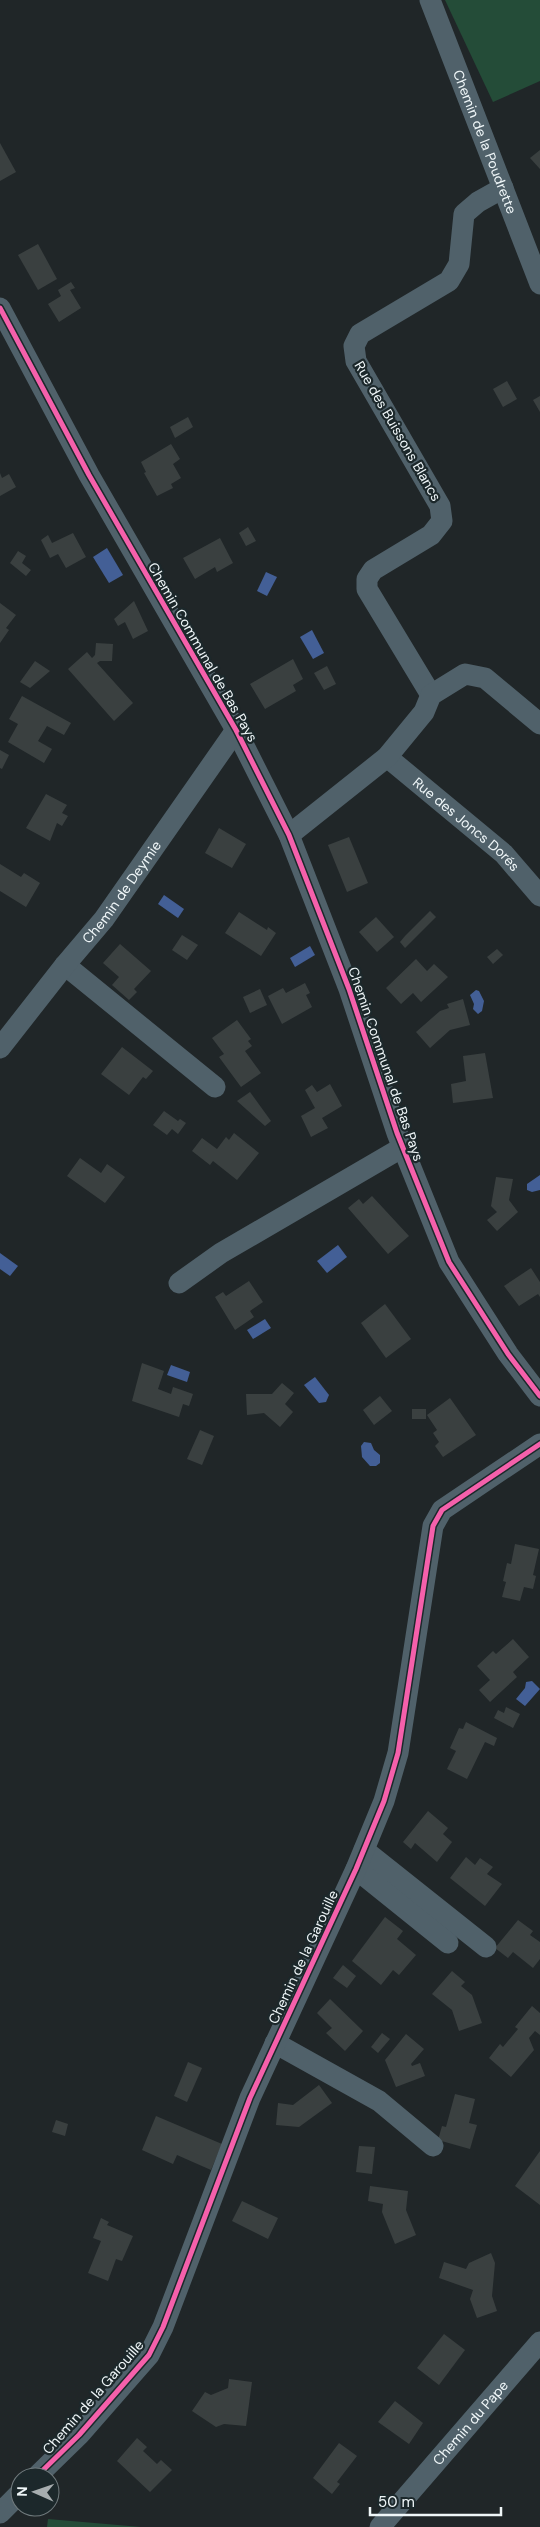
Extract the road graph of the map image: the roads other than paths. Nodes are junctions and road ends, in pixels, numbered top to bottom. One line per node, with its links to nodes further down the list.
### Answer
1 (430, 0): 2 (street, Chemin de la Poudrette)
2 (503, 188): 3 (street, Chemin de la Poudrette); 5 (street, Rue des Buissons Blancs)
3 (540, 284)
4 (0, 308): 7 (street, Chemin Communal de Bas Pays)
5 (431, 695): 6 (street); 8 (street)
6 (540, 724)
7 (236, 730): 9 (street, Chemin Communal de Bas Pays); 11 (street, Chemin de Deymie)
8 (388, 757): 9 (street); 10 (street, Rue des Joncs Dorés)
9 (290, 835): 14 (street, Chemin Communal de Bas Pays)
10 (540, 896)
11 (65, 965): 12 (street, Chemin de Deymie); 13 (street)
12 (0, 1048)
13 (215, 1086)
14 (403, 1147): 15 (street); 16 (street, Chemin Communal de Bas Pays)
15 (179, 1283)
16 (540, 1396)
17 (540, 1444): 18 (street, Chemin de la Garouille)
18 (364, 1850): 19 (street, Chemin de la Garouille); 21 (street)
19 (356, 1870): 20 (street); 22 (street, Chemin de la Garouille)
20 (448, 1943)
21 (486, 1947)
22 (275, 2044): 23 (street); 25 (street, Chemin de la Garouille)
23 (433, 2146)
24 (540, 2342): 28 (street, Chemin du Pape)
25 (46, 2467)
26 (10, 2503): 27 (street)
27 (0, 2513)
28 (380, 2527)

